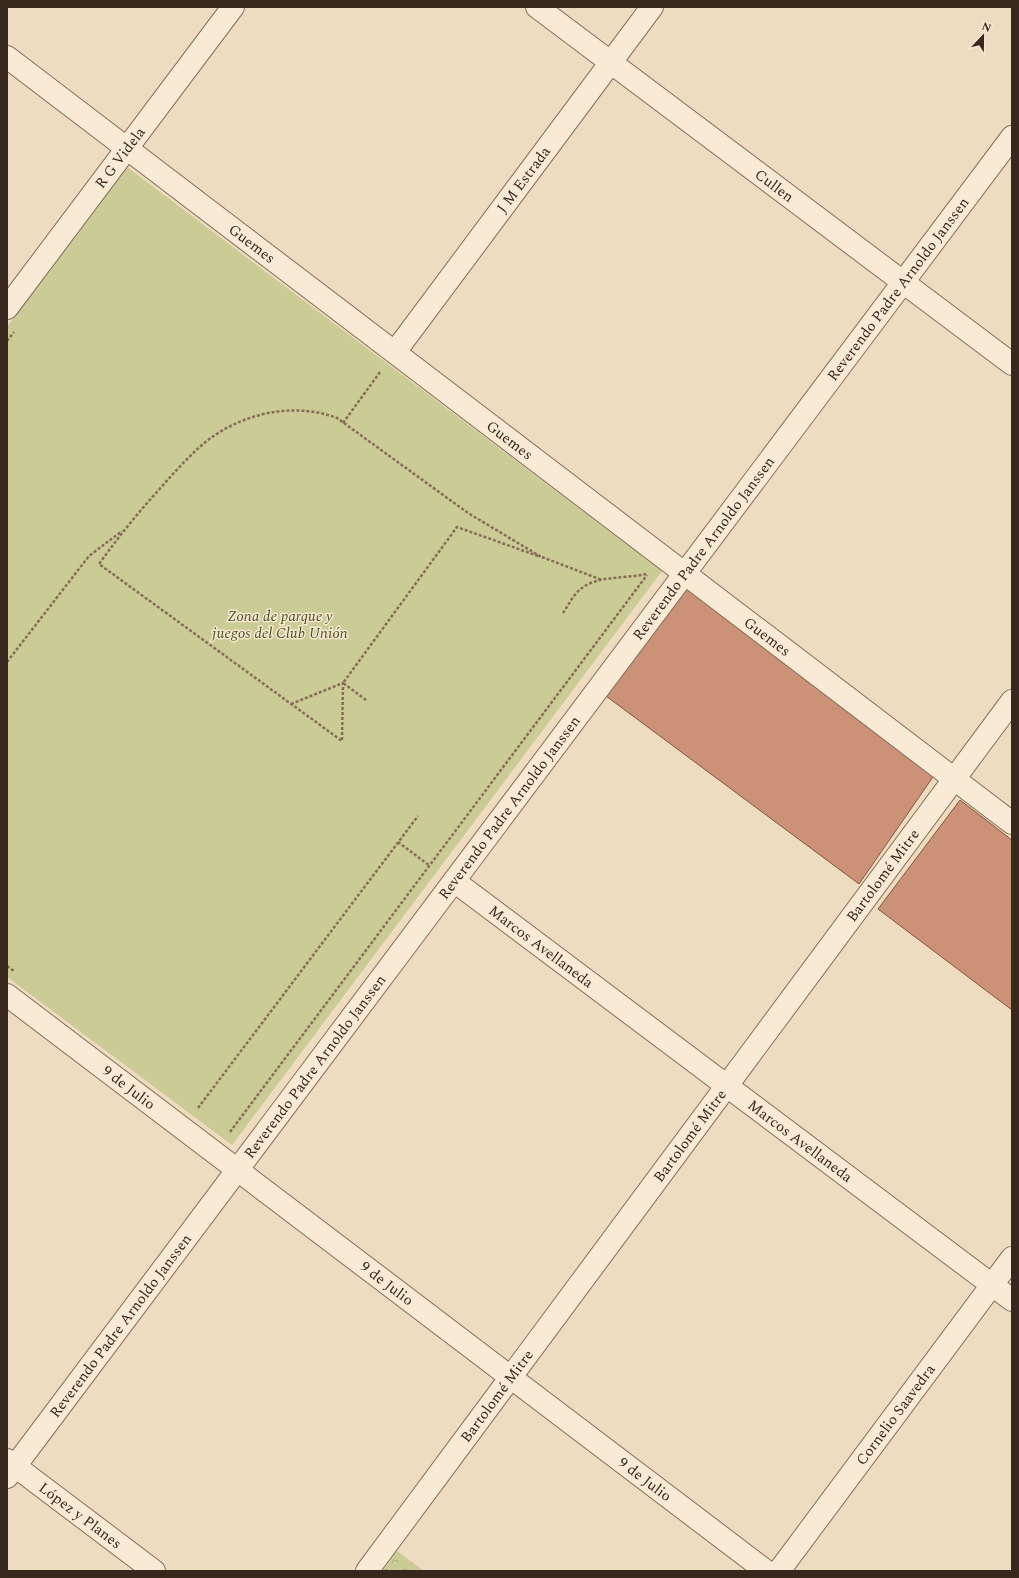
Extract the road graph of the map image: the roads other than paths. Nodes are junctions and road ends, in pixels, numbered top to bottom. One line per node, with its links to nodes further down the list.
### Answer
1 (233, 7): 7 (street, R G Videla)
2 (537, 7): 5 (street, Cullen)
3 (652, 7): 5 (street, J M Estrada)
4 (7, 57): 7 (street, Guemes)
5 (610, 62): 8 (street, Cullen); 10 (street, J M Estrada)
6 (1012, 137): 8 (street, Reverendo Padre Arnoldo Janssen)
7 (126, 148): 9 (street, R G Videla); 10 (street, Guemes)
8 (903, 282): 11 (street, Cullen); 12 (street, Reverendo Padre Arnoldo Janssen)
9 (7, 308)
10 (395, 352): 12 (street, Guemes)
11 (1012, 364)
12 (685, 573): 14 (street, Guemes); 16 (street, Reverendo Padre Arnoldo Janssen)
13 (1012, 701): 14 (street, Bartolomé Mitre)
14 (955, 779): 15 (street, Guemes); 18 (street, Bartolomé Mitre)
15 (1012, 823)
16 (454, 881): 18 (street, Marcos Avellaneda); 19 (street, Reverendo Padre Arnoldo Janssen)
17 (7, 995): 19 (street, 9 de Julio)
18 (727, 1086): 21 (street, Marcos Avellaneda); 23 (street, Bartolomé Mitre)
19 (238, 1169): 23 (street, 9 de Julio); 24 (street, Reverendo Padre Arnoldo Janssen)
20 (1012, 1258): 21 (street, Cornelio Saavedra)
21 (992, 1285): 22 (street, Marcos Avellaneda); 28 (street, Cornelio Saavedra)
22 (1012, 1300)
23 (512, 1377): 26 (street, Bartolomé Mitre); 27 (street, 9 de Julio)
24 (10, 1468): 25 (street, López y Planes)
25 (154, 1571)
26 (367, 1571)
27 (766, 1571)
28 (779, 1571)

